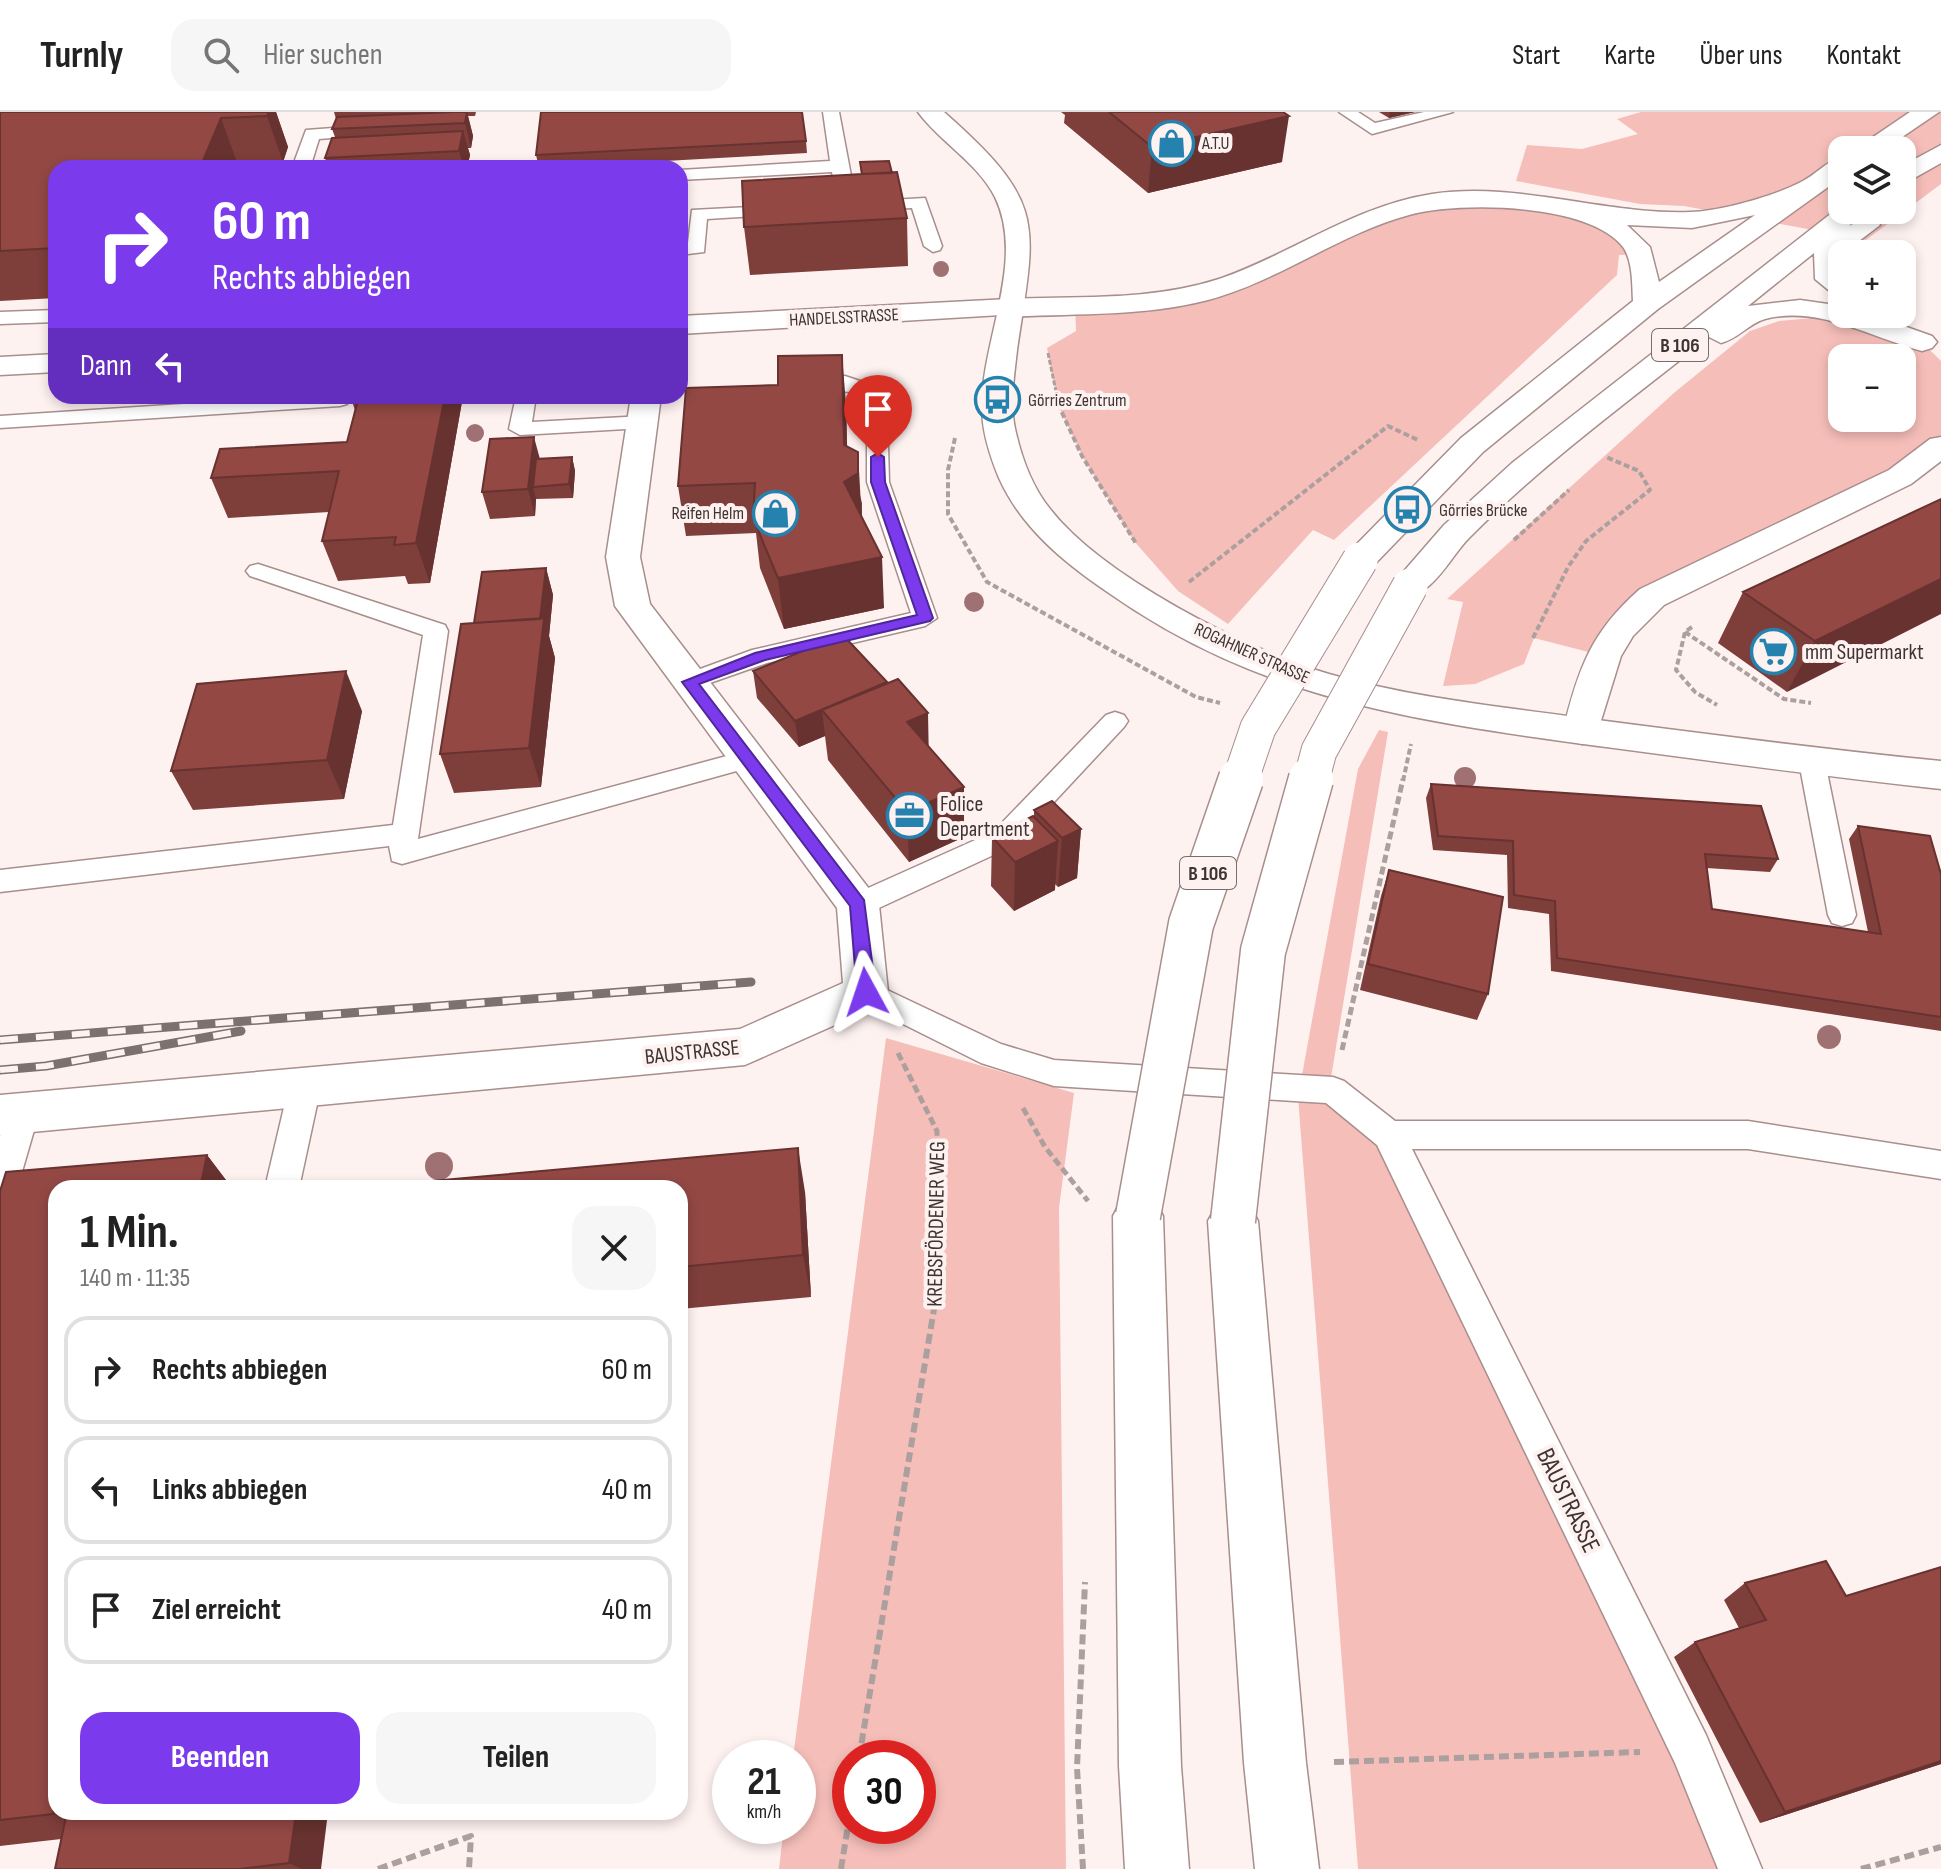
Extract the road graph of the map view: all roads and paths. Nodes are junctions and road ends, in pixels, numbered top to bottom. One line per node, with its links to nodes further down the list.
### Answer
1 (831, 112): 10 (lane)
2 (930, 112): 23 (main road, ROGAHNER STRASSE)
3 (1347, 112): 4 (lane)
4 (1445, 112)
5 (1927, 112): 7 (main road)
6 (385, 130): 9 (lane)
7 (1888, 136)
8 (1941, 152): 11 (main road)
9 (304, 160)
10 (839, 166): 13 (lane); 15 (lane)
11 (1916, 170)
12 (1828, 174): 14 (main road, B 106)
13 (688, 175)
14 (1803, 190): 16 (main road); 22 (main road, B 106)
15 (848, 206): 20 (lane); 21 (lane)
16 (1574, 209): 22 (main road); 23 (main road, HANDELSSTRASSE)
17 (1834, 224): 40 (main road, B 106)
18 (1868, 224): 19 (main road)
19 (1846, 240)
20 (933, 246)
21 (688, 249)
22 (1648, 303): 68 (main road, B 106, bridge)
23 (1009, 308): 26 (main road, HANDELSSTRASSE); 42 (main road, ROGAHNER STRASSE)
24 (48, 316): 25 (lane)
25 (0, 318)
26 (688, 325)
27 (1900, 328): 29 (main road)
28 (1047, 348): 42 (path)
29 (1932, 352): 40 (main road)
30 (48, 363): 31 (main road)
31 (0, 366)
32 (789, 385): 46 (lane)
33 (278, 404): 36 (lane)
34 (525, 404): 35 (lane)
35 (645, 409): 46 (main road)
36 (0, 422)
37 (1422, 442): 42 (path)
38 (1941, 446): 51 (main road)
39 (1606, 457): 45 (path)
40 (1523, 470): 71 (main road, B 106, bridge)
41 (258, 571): 55 (lane)
42 (1168, 600): 48 (main road, ROGAHNER STRASSE)
43 (1697, 623): 44 (path)
44 (1685, 632): 47 (path); 49 (path)
45 (1533, 638)
46 (690, 682): 52 (main road)
47 (1811, 703)
48 (1418, 708): 51 (main road, ROGAHNER STRASSE); 62 (path)
49 (1721, 708)
50 (1115, 721): 57 (lane)
51 (1582, 731): 53 (main road, ROGAHNER STRASSE)
52 (749, 759): 55 (lane); 57 (main road)
53 (1812, 762): 54 (main road, ROGAHNER STRASSE); 58 (lane)
54 (1941, 775)
55 (405, 834): 56 (lane)
56 (0, 881)
57 (858, 905): 59 (main road)
58 (1842, 915)
59 (866, 992): 60 (lane); 61 (main road, BAUSTRASSE); 69 (path, KREBSFÖRDENER WEG)
60 (992, 1054): 62 (lane); 68 (path)
61 (305, 1086): 63 (main road, BAUSTRASSE); 66 (lane)
62 (1333, 1090): 64 (lane, BAUSTRASSE)
63 (12, 1114): 67 (lane)
64 (1389, 1135): 65 (lane); 70 (lane, BAUSTRASSE)
65 (1941, 1165)
66 (284, 1180)
67 (0, 1189)
68 (1114, 1210): 79 (main road, B 106)
69 (862, 1740)
70 (1691, 1750): 71 (path); 81 (lane, BAUSTRASSE)
71 (1303, 1762): 80 (main road, B 106)
72 (1077, 1768): 78 (path)
73 (845, 1844): 77 (path)
74 (1941, 1847): 82 (path)
75 (378, 1869): 76 (path)
76 (469, 1869)
77 (841, 1869)
78 (1083, 1869)
79 (1157, 1869)
80 (1287, 1869)
81 (1740, 1869)
82 (1861, 1869)

